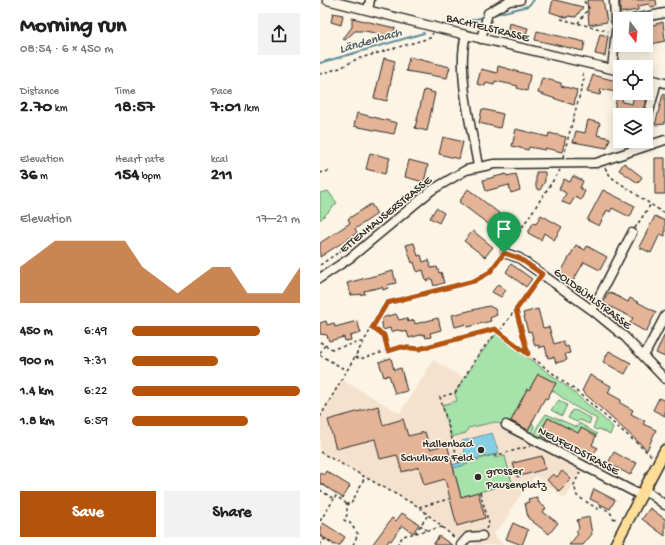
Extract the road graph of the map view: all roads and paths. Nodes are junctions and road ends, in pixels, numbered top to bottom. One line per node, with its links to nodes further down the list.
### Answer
1 (327, 0): 6 (street, BACHTELSTRASSE)
2 (370, 0): 6 (street)
3 (520, 0): 15 (street)
4 (583, 0): 11 (path)
5 (614, 0): 7 (street)
6 (368, 10): 14 (street, BACHTELSTRASSE)
7 (615, 12)
8 (665, 13): 9 (street)
9 (653, 15)
10 (561, 19): 11 (path)
11 (578, 24): 12 (path)
12 (613, 27)
13 (433, 33): 18 (path)
14 (466, 35): 15 (street, BACHTELSTRASSE); 26 (street)
15 (481, 39): 17 (street, BACHTELSTRASSE)
16 (581, 68): 25 (path)
17 (613, 69)
18 (320, 74)
19 (661, 82): 20 (street)
20 (651, 108)
21 (665, 140): 22 (street, ETTENHAUSERSTRASSE)
22 (653, 142)
23 (632, 148): 24 (street, ETTENHAUSERSTRASSE)
24 (603, 161): 25 (street, ETTENHAUSERSTRASSE); 29 (path)
25 (562, 164): 26 (street, ETTENHAUSERSTRASSE); 33 (path)
26 (478, 166): 31 (street, ETTENHAUSERSTRASSE)
27 (329, 171): 28 (path)
28 (320, 173)
29 (651, 204): 30 (path); 32 (path)
30 (665, 214)
31 (389, 225): 34 (path); 36 (street, ETTENHAUSERSTRASSE)
32 (632, 233): 38 (street)
33 (504, 253): 35 (street, GOLDBÜHLSTRASSE); 40 (path)
34 (320, 265)
35 (542, 274): 37 (path); 38 (street, GOLDBÜHLSTRASSE)
36 (320, 278)
37 (516, 310): 41 (path); 47 (path)
38 (592, 310): 48 (street, GOLDBÜHLSTRASSE)
39 (665, 316): 48 (street)
40 (372, 328): 42 (path); 45 (path)
41 (499, 332): 45 (path); 47 (path); 59 (path)
42 (365, 341): 44 (path); 49 (path)
43 (320, 342): 44 (path)
44 (325, 345): 46 (path)
45 (388, 351): 49 (path)
46 (320, 354): 50 (path)
47 (528, 354): 58 (path)
48 (644, 356): 51 (street, GOLDBÜHLSTRASSE)
49 (356, 357): 50 (path)
50 (346, 370): 52 (path)
51 (665, 379)
52 (320, 417)
53 (506, 425): 54 (street, NEUFELDSTRASSE)
54 (541, 443): 57 (path); 60 (street, NEUFELDSTRASSE)
55 (665, 450): 58 (main road)
56 (320, 452): 61 (path)
57 (494, 456)
58 (659, 462): 64 (main road)
59 (459, 463)
60 (583, 465): 64 (street, NEUFELDSTRASSE); 72 (path)
61 (365, 477): 67 (path); 69 (path)
62 (320, 490): 65 (path)
63 (480, 492): 78 (path)
64 (643, 493): 68 (street, NEUFELDSTRASSE); 85 (main road)
65 (334, 499): 67 (path); 71 (path)
66 (450, 499): 69 (path)
67 (347, 504): 83 (path)
68 (665, 505)
69 (419, 507): 70 (path)
70 (428, 515): 73 (path); 74 (path)
71 (320, 521)
72 (622, 522)
73 (420, 525): 75 (path); 76 (path)
74 (442, 527): 75 (path); 80 (path)
75 (427, 530): 76 (path)
76 (414, 533): 84 (path)
77 (320, 536): 79 (path)
78 (482, 536): 80 (street)
79 (324, 539): 81 (path); 82 (path)
80 (462, 544)
81 (320, 545)
82 (334, 545)
83 (353, 545)
84 (397, 545)
85 (615, 545)

